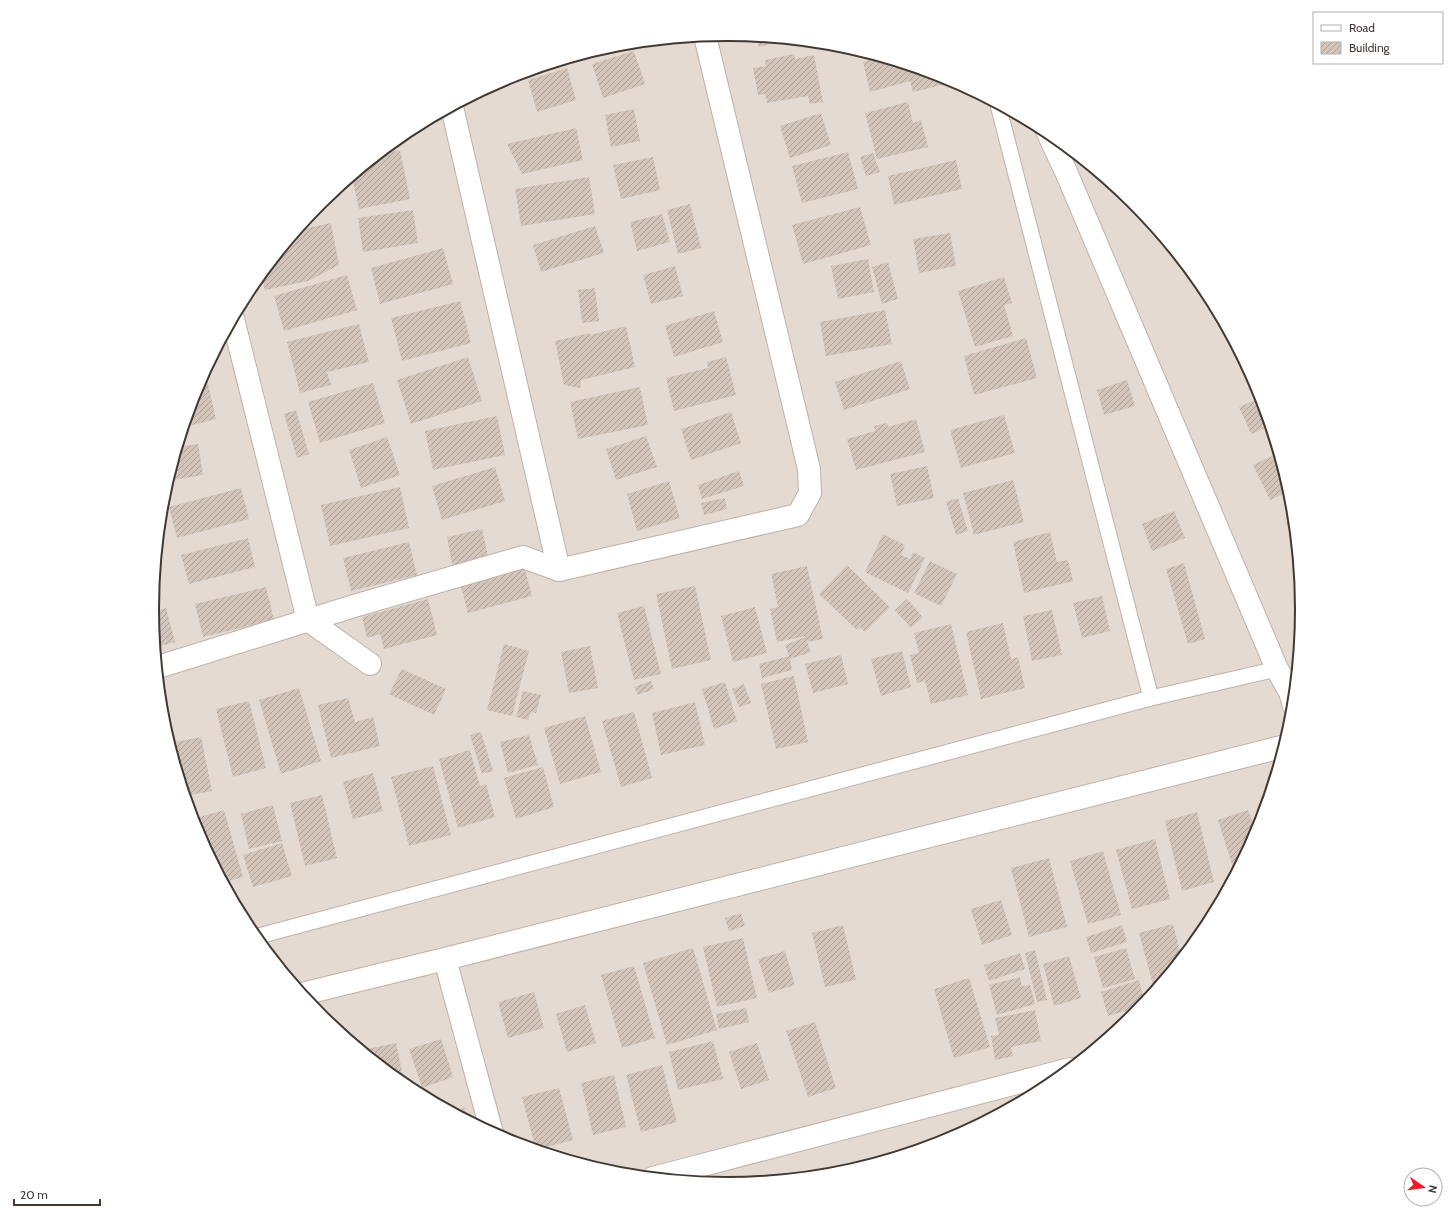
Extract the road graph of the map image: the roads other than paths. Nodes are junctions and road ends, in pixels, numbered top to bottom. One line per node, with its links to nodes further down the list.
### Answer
1 (706, 42): 6 (street)
2 (999, 111): 12 (lane)
3 (453, 112): 6 (street)
4 (1053, 144): 10 (street)
5 (235, 326): 7 (street)
6 (559, 570): 7 (street)
7 (308, 620): 8 (street); 9 (street)
8 (370, 664)
9 (162, 666)
10 (1277, 669): 11 (street); 12 (lane)
11 (1290, 691)
12 (1151, 698): 14 (lane)
13 (1279, 748): 15 (street)
14 (262, 935)
15 (445, 959): 16 (street); 18 (street)
16 (308, 992)
17 (1057, 1072): 19 (street)
18 (490, 1126)
19 (667, 1174)

